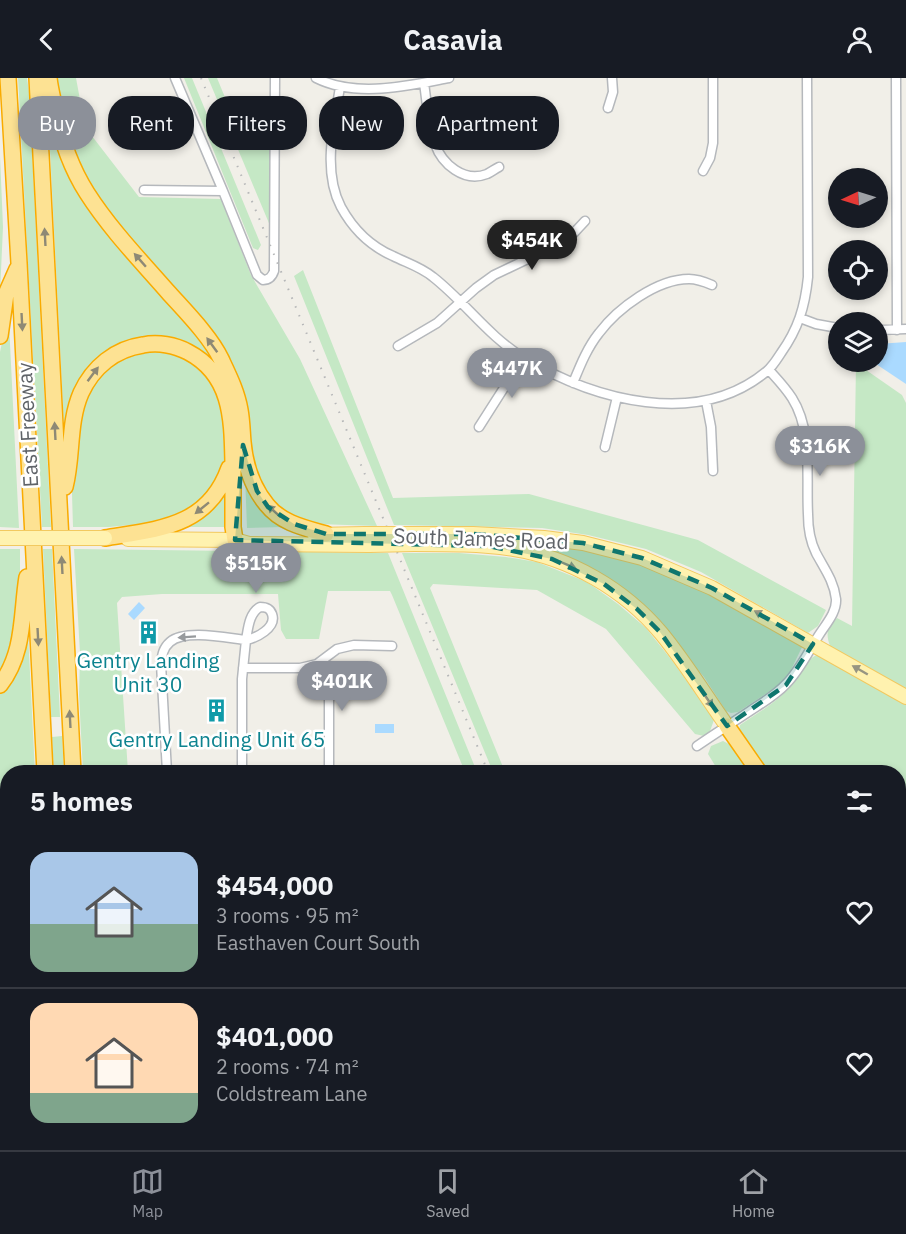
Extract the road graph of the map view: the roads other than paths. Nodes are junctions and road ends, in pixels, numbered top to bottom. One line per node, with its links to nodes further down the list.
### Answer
1 (8, 78): 20 (highway, East Freeway)
2 (37, 78): 38 (highway, East Freeway, one-way to 2)
3 (49, 78): 34 (highway, one-way to 3)
4 (175, 78): 18 (street)
5 (275, 78): 18 (street)
6 (315, 78): 13 (street)
7 (449, 78): 12 (street)
8 (612, 78): 14 (street)
9 (713, 78): 16 (street)
10 (807, 78): 23 (street)
11 (896, 78): 25 (street)
12 (424, 83): 13 (street); 15 (street)
13 (340, 87): 22 (street)
14 (609, 108)
15 (499, 167)
16 (703, 171)
17 (144, 190): 18 (street)
18 (223, 191)
19 (585, 221): 22 (street)
20 (19, 263): 26 (highway); 45 (highway, East Freeway, one-way to 45)
21 (712, 285): 30 (street)
22 (461, 302): 27 (street); 28 (street)
23 (800, 318): 24 (street); 29 (street)
24 (828, 326)
25 (901, 330)
26 (0, 336)
27 (398, 346)
28 (523, 358): 30 (street); 33 (street)
29 (769, 370): 32 (street); 46 (street)
30 (573, 383): 31 (street)
31 (617, 397): 32 (street); 35 (street)
32 (706, 401): 37 (street)
33 (479, 427)
34 (243, 445): 39 (highway, one-way to 34); 44 (highway)
35 (605, 447)
36 (232, 460): 38 (highway, one-way to 36); 41 (highway, one-way to 41); 44 (highway)
37 (713, 471)
38 (59, 511): 55 (highway, East Freeway, one-way to 38)
39 (326, 534): 42 (main road, South James Road); 44 (main road, South James Road)
40 (0, 538): 41 (main road, South James Road, bridge)
41 (105, 538): 44 (main road, South James Road)
42 (367, 539): 43 (main road, South James Road, bridge); 44 (main road, South James Road)
43 (411, 539): 46 (main road, South James Road, one-way to 43); 52 (main road, South James Road, one-way to 52)
44 (236, 540)
45 (34, 557): 50 (highway); 54 (highway, East Freeway, one-way to 54)
46 (813, 644): 51 (main road, South James Road, one-way to 46); 52 (street)
47 (392, 646): 48 (street)
48 (317, 664): 49 (street); 58 (street)
49 (243, 668): 56 (street, one-way to 56); 57 (street)
50 (0, 685)
51 (906, 697)
52 (727, 726): 53 (street); 59 (highway, South James Road)
53 (697, 746)
54 (45, 765)
55 (73, 765)
56 (167, 765)
57 (242, 765)
58 (329, 765)
59 (754, 765)

